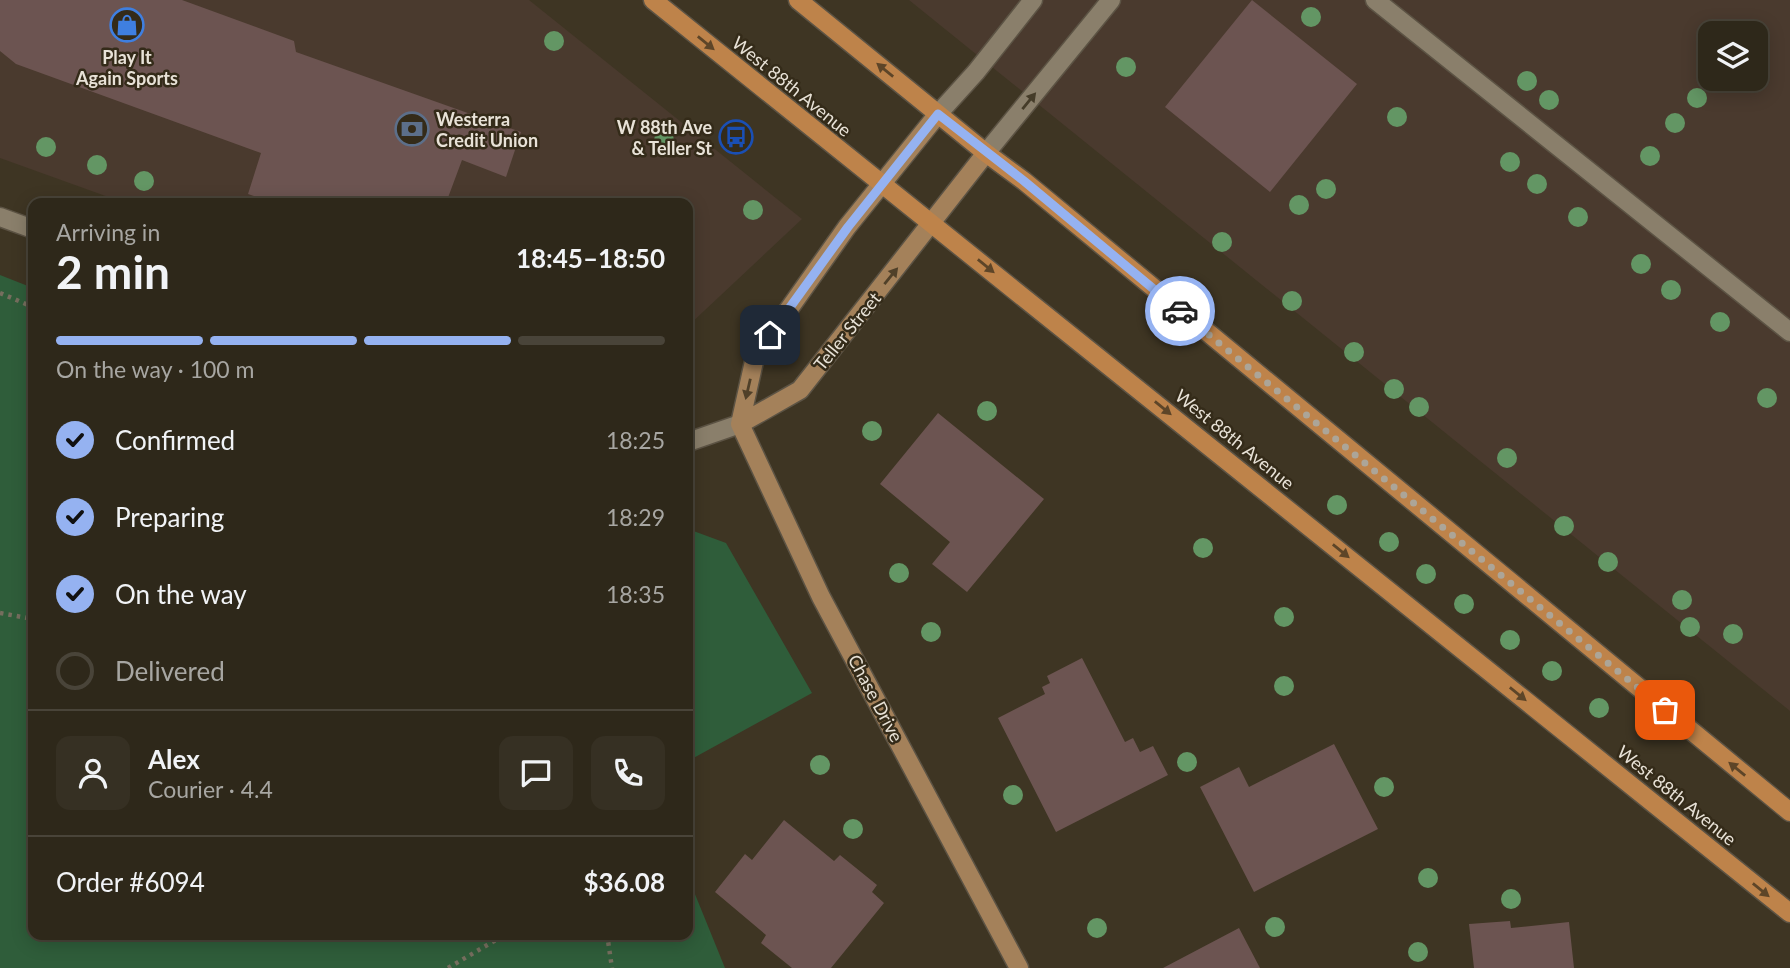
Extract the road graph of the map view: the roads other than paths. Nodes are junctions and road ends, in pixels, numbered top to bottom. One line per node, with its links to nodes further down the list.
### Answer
1 (653, 0): 8 (main road, West 88th Avenue, one-way to 8)
2 (798, 0): 6 (main road, one-way to 2)
3 (1032, 0): 6 (street)
4 (1111, 0): 7 (street, one-way to 4)
5 (1375, 0): 12 (street)
6 (938, 114): 7 (main road); 8 (street)
7 (986, 153): 10 (street, Teller Street); 15 (main road, one-way to 7)
8 (881, 184): 10 (main road, West 88th Avenue); 13 (street, one-way to 13)
9 (0, 217): 11 (street)
10 (931, 225): 13 (street, Teller Street, one-way to 10); 16 (main road, West 88th Avenue, one-way to 16)
11 (28, 227)
12 (1790, 332)
13 (740, 424): 14 (street); 17 (street, Chase Drive)
14 (693, 440)
15 (1790, 812)
16 (1790, 913)
17 (1019, 968)

